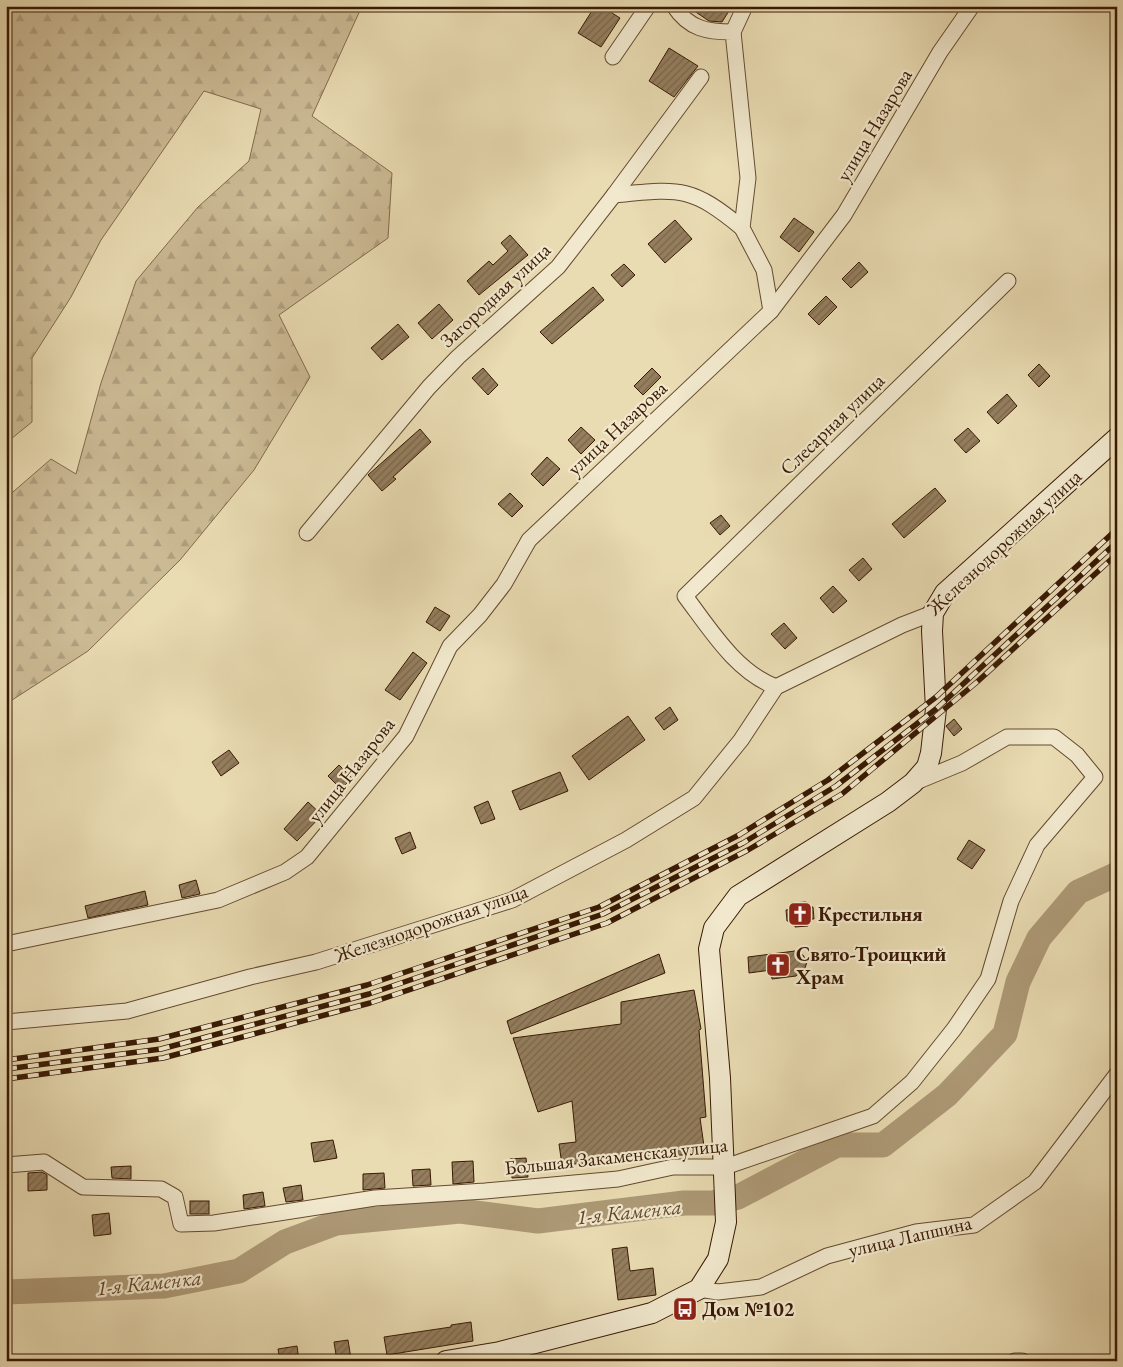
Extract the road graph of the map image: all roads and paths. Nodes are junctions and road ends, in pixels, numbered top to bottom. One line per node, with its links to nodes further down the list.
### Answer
1 (648, 6): 6 (street)
2 (674, 6): 5 (street)
3 (746, 6): 5 (street)
4 (972, 6): 11 (street, улица Назарова)
5 (733, 32): 9 (street)
6 (613, 57)
7 (701, 77): 8 (street, Загородная улица)
8 (614, 195): 9 (street); 13 (street, Загородная улица)
9 (742, 228): 11 (street)
10 (1008, 281): 15 (street, Слесарная улица)
11 (771, 311): 17 (street, улица Назарова)
12 (1117, 438): 14 (street, Железнодорожная улица)
13 (307, 532)
14 (933, 613): 15 (street, Железнодорожная улица); 16 (street)
15 (776, 687): 18 (street, Железнодорожная улица)
16 (913, 783): 21 (street); 21 (street, Большая Закаменская улица)
17 (6, 944)
18 (6, 1022)
19 (1117, 1074): 22 (street, улица Лапшина)
20 (6, 1165): 21 (street, Большая Закаменская улица)
21 (725, 1167): 22 (street)
22 (699, 1288): 23 (street)
23 (501, 1357): 24 (street)
24 (446, 1361)
25 (1015, 1361): 26 (street)
26 (1022, 1361)

